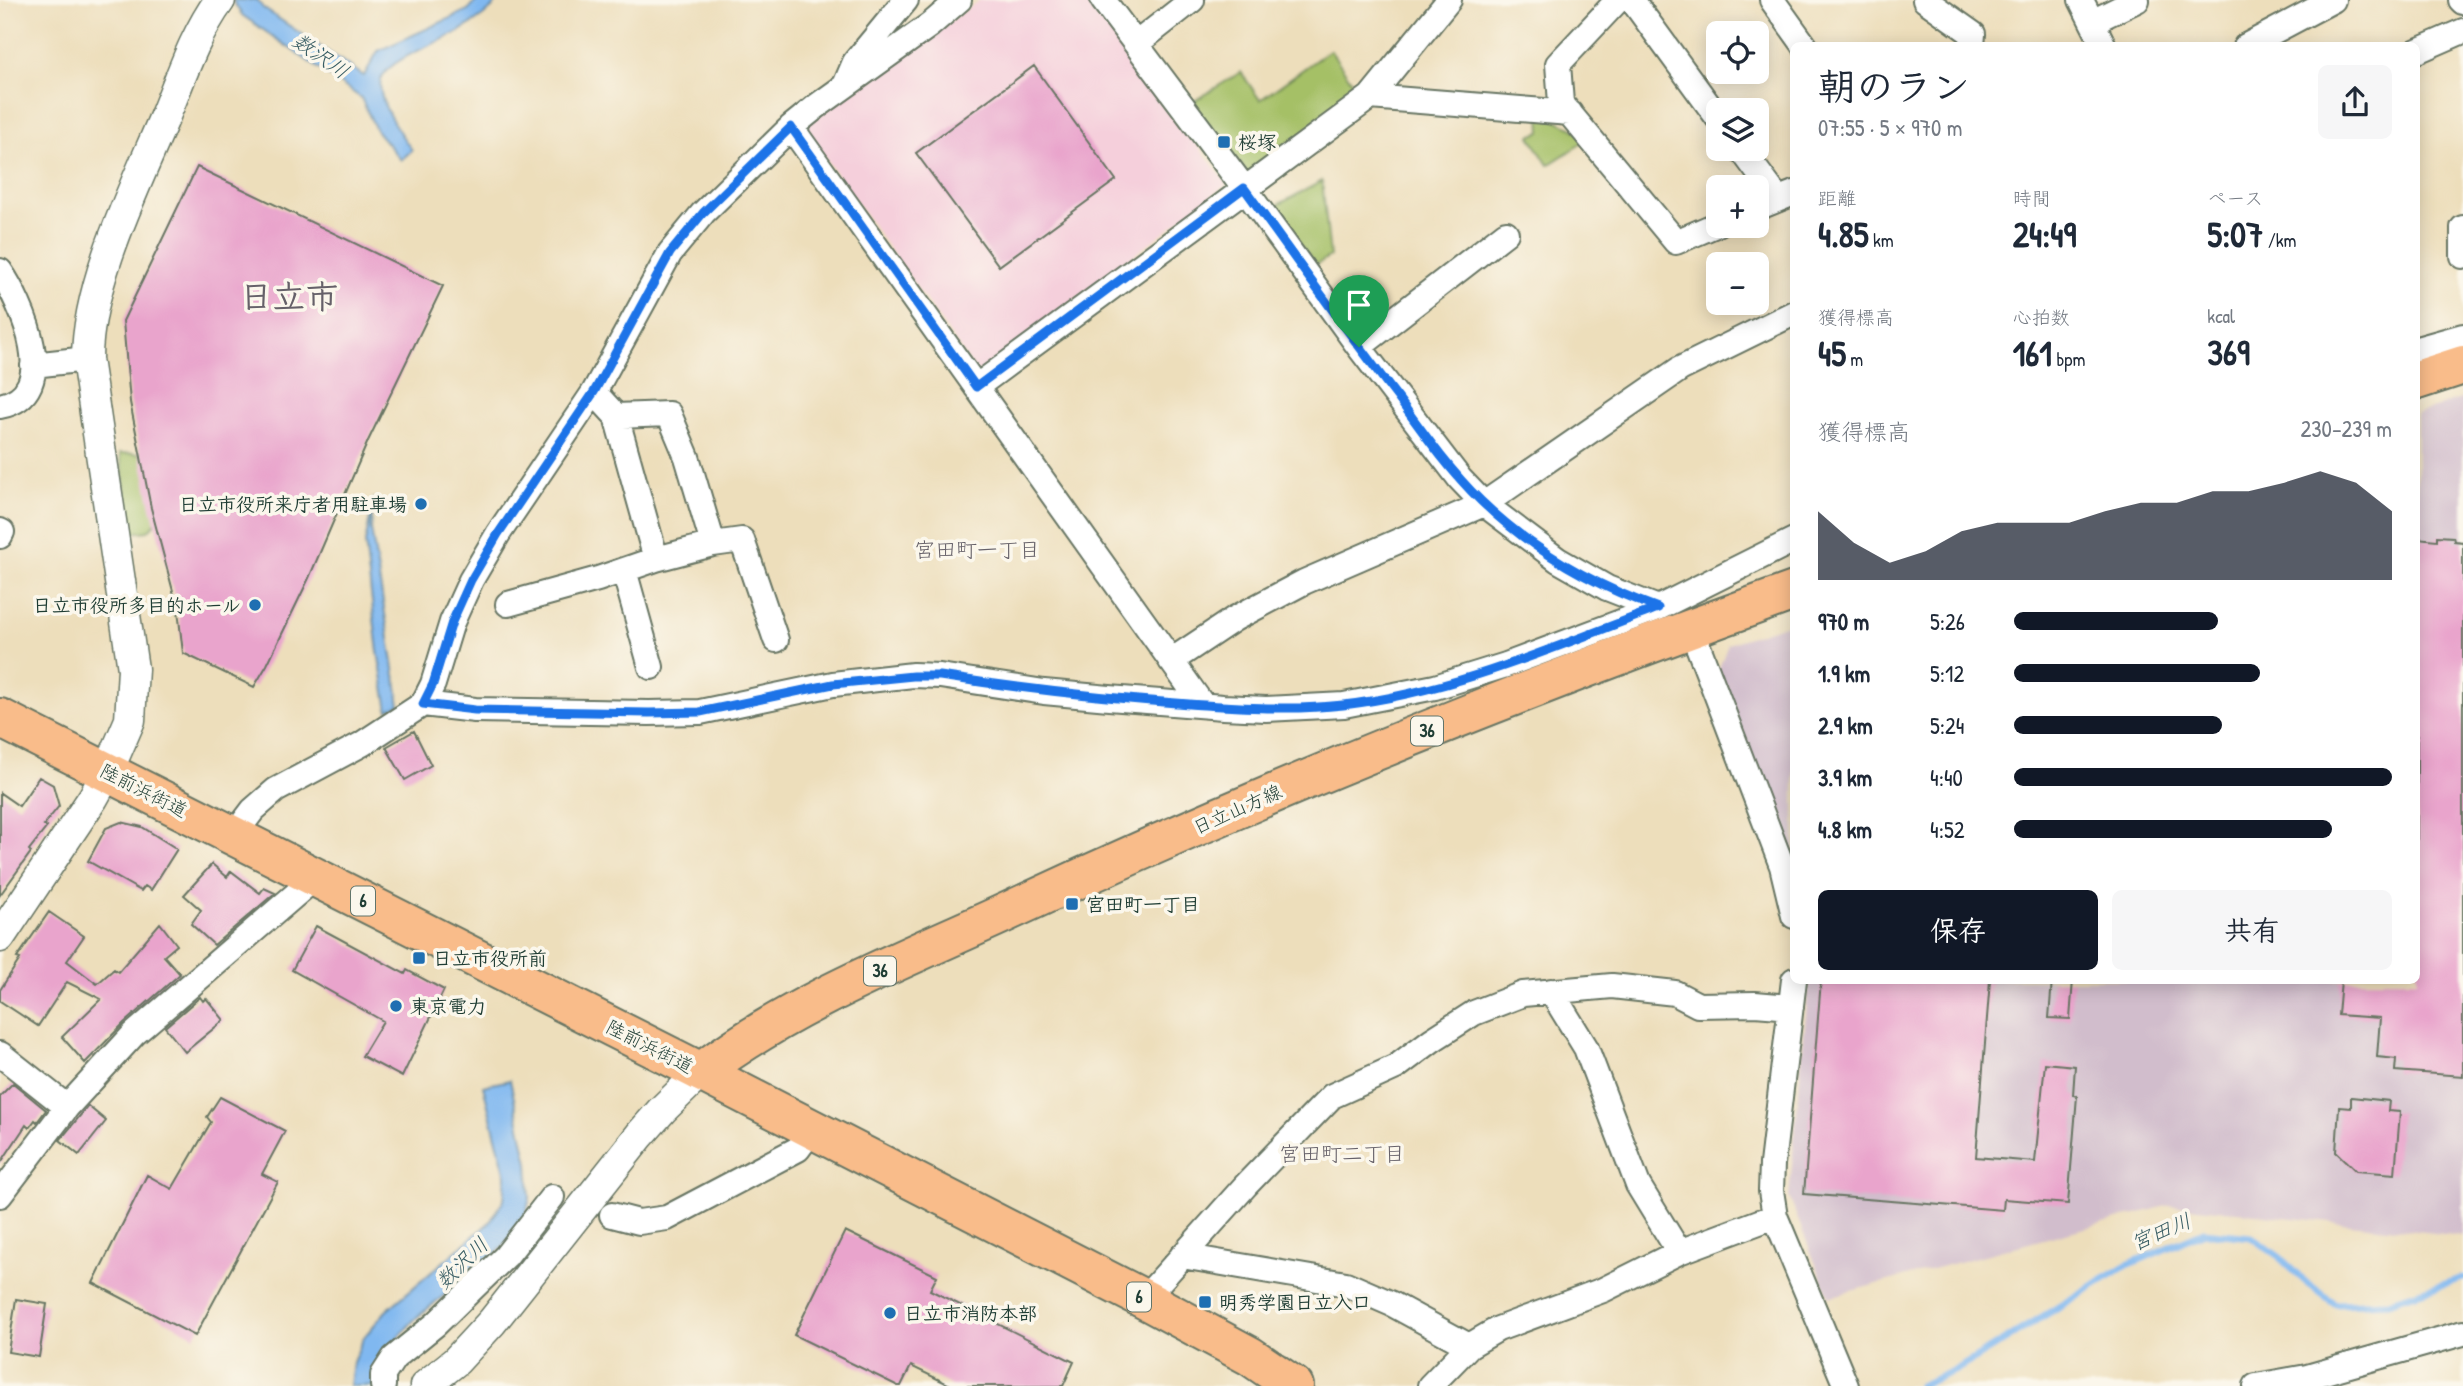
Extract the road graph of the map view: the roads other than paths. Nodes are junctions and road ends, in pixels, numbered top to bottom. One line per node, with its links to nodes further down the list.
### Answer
1 (906, 0): 22 (street)
2 (959, 0): 22 (street)
3 (1103, 0): 20 (street)
4 (1192, 0): 20 (street)
5 (1449, 0): 23 (street)
6 (1618, 0): 25 (street)
7 (1632, 0): 24 (street)
8 (1772, 0): 16 (street)
9 (1926, 0): 17 (street)
10 (2081, 0): 14 (street)
11 (2137, 0): 14 (street)
12 (2333, 0): 19 (street)
13 (219, 2): 39 (street)
14 (2092, 22): 18 (street)
15 (2463, 31): 21 (street)
16 (1802, 42)
17 (1972, 42)
18 (2102, 42)
19 (2254, 42)
20 (1136, 44): 28 (street)
21 (2420, 50)
22 (845, 87): 26 (street)
23 (1370, 97): 25 (street); 28 (street)
24 (1706, 102)
25 (1570, 113): 31 (street)
26 (791, 127): 43 (street); 44 (street)
27 (1749, 161): 29 (street)
28 (1244, 188): 37 (street); 43 (street)
29 (1776, 200)
30 (2463, 228): 33 (street)
31 (1706, 229)
32 (1506, 233): 37 (street)
33 (2463, 256)
34 (0, 271): 40 (street)
35 (1790, 315): 47 (street)
36 (2463, 336): 38 (street)
37 (1359, 347): 47 (street)
38 (2420, 348)
39 (87, 359): 40 (street); 62 (street)
40 (33, 365): 45 (street)
41 (2463, 365): 42 (main road)
42 (2420, 379)
43 (976, 387): 57 (street)
44 (594, 392): 46 (street); 59 (street)
45 (0, 405)
46 (616, 416): 49 (street); 50 (street)
47 (1484, 504): 54 (street); 57 (street)
48 (1790, 542): 54 (street)
49 (713, 544): 50 (street); 56 (street)
50 (656, 559): 51 (street)
51 (624, 570): 53 (street); 58 (street)
52 (1790, 592): 55 (main road, 日立山方線 / 36)
53 (508, 604)
54 (1658, 608): 60 (street)
55 (1691, 628): 65 (street); 71 (main road, 日立山方線 / 36)
56 (776, 640)
57 (1171, 661): 60 (street)
58 (652, 667)
59 (423, 704): 60 (street); 63 (street)
60 (1202, 704)
61 (0, 718): 62 (main road, 陸前浜街道 / 6)
62 (108, 771): 63 (main road, 陸前浜街道 / 6); 66 (street)
63 (234, 835): 64 (main road, 陸前浜街道 / 6)
64 (316, 877): 71 (main road, 陸前浜街道 / 6); 72 (street)
65 (1790, 899)
66 (0, 937)
67 (1794, 984): 69 (street)
68 (1551, 991): 69 (street); 78 (street); 79 (street)
69 (1791, 1007): 77 (street)
70 (0, 1054): 72 (street)
71 (701, 1072): 73 (main road, 陸前浜街道 / 6); 85 (street)
72 (67, 1107): 74 (street)
73 (812, 1130): 76 (street); 80 (main road, 陸前浜街道 / 6)
74 (0, 1195)
75 (552, 1197): 84 (street)
76 (612, 1215)
77 (1775, 1216): 78 (street); 88 (street)
78 (1679, 1252): 82 (street)
79 (1182, 1256): 80 (street); 82 (street)
80 (1144, 1299): 86 (main road, 陸前浜街道 / 6)
81 (2463, 1333): 83 (street)
82 (1469, 1346): 87 (street)
83 (2309, 1382): 89 (street)
84 (383, 1386)
85 (425, 1386)
86 (1294, 1386)
87 (1430, 1386)
88 (1846, 1386)
89 (2256, 1386)

